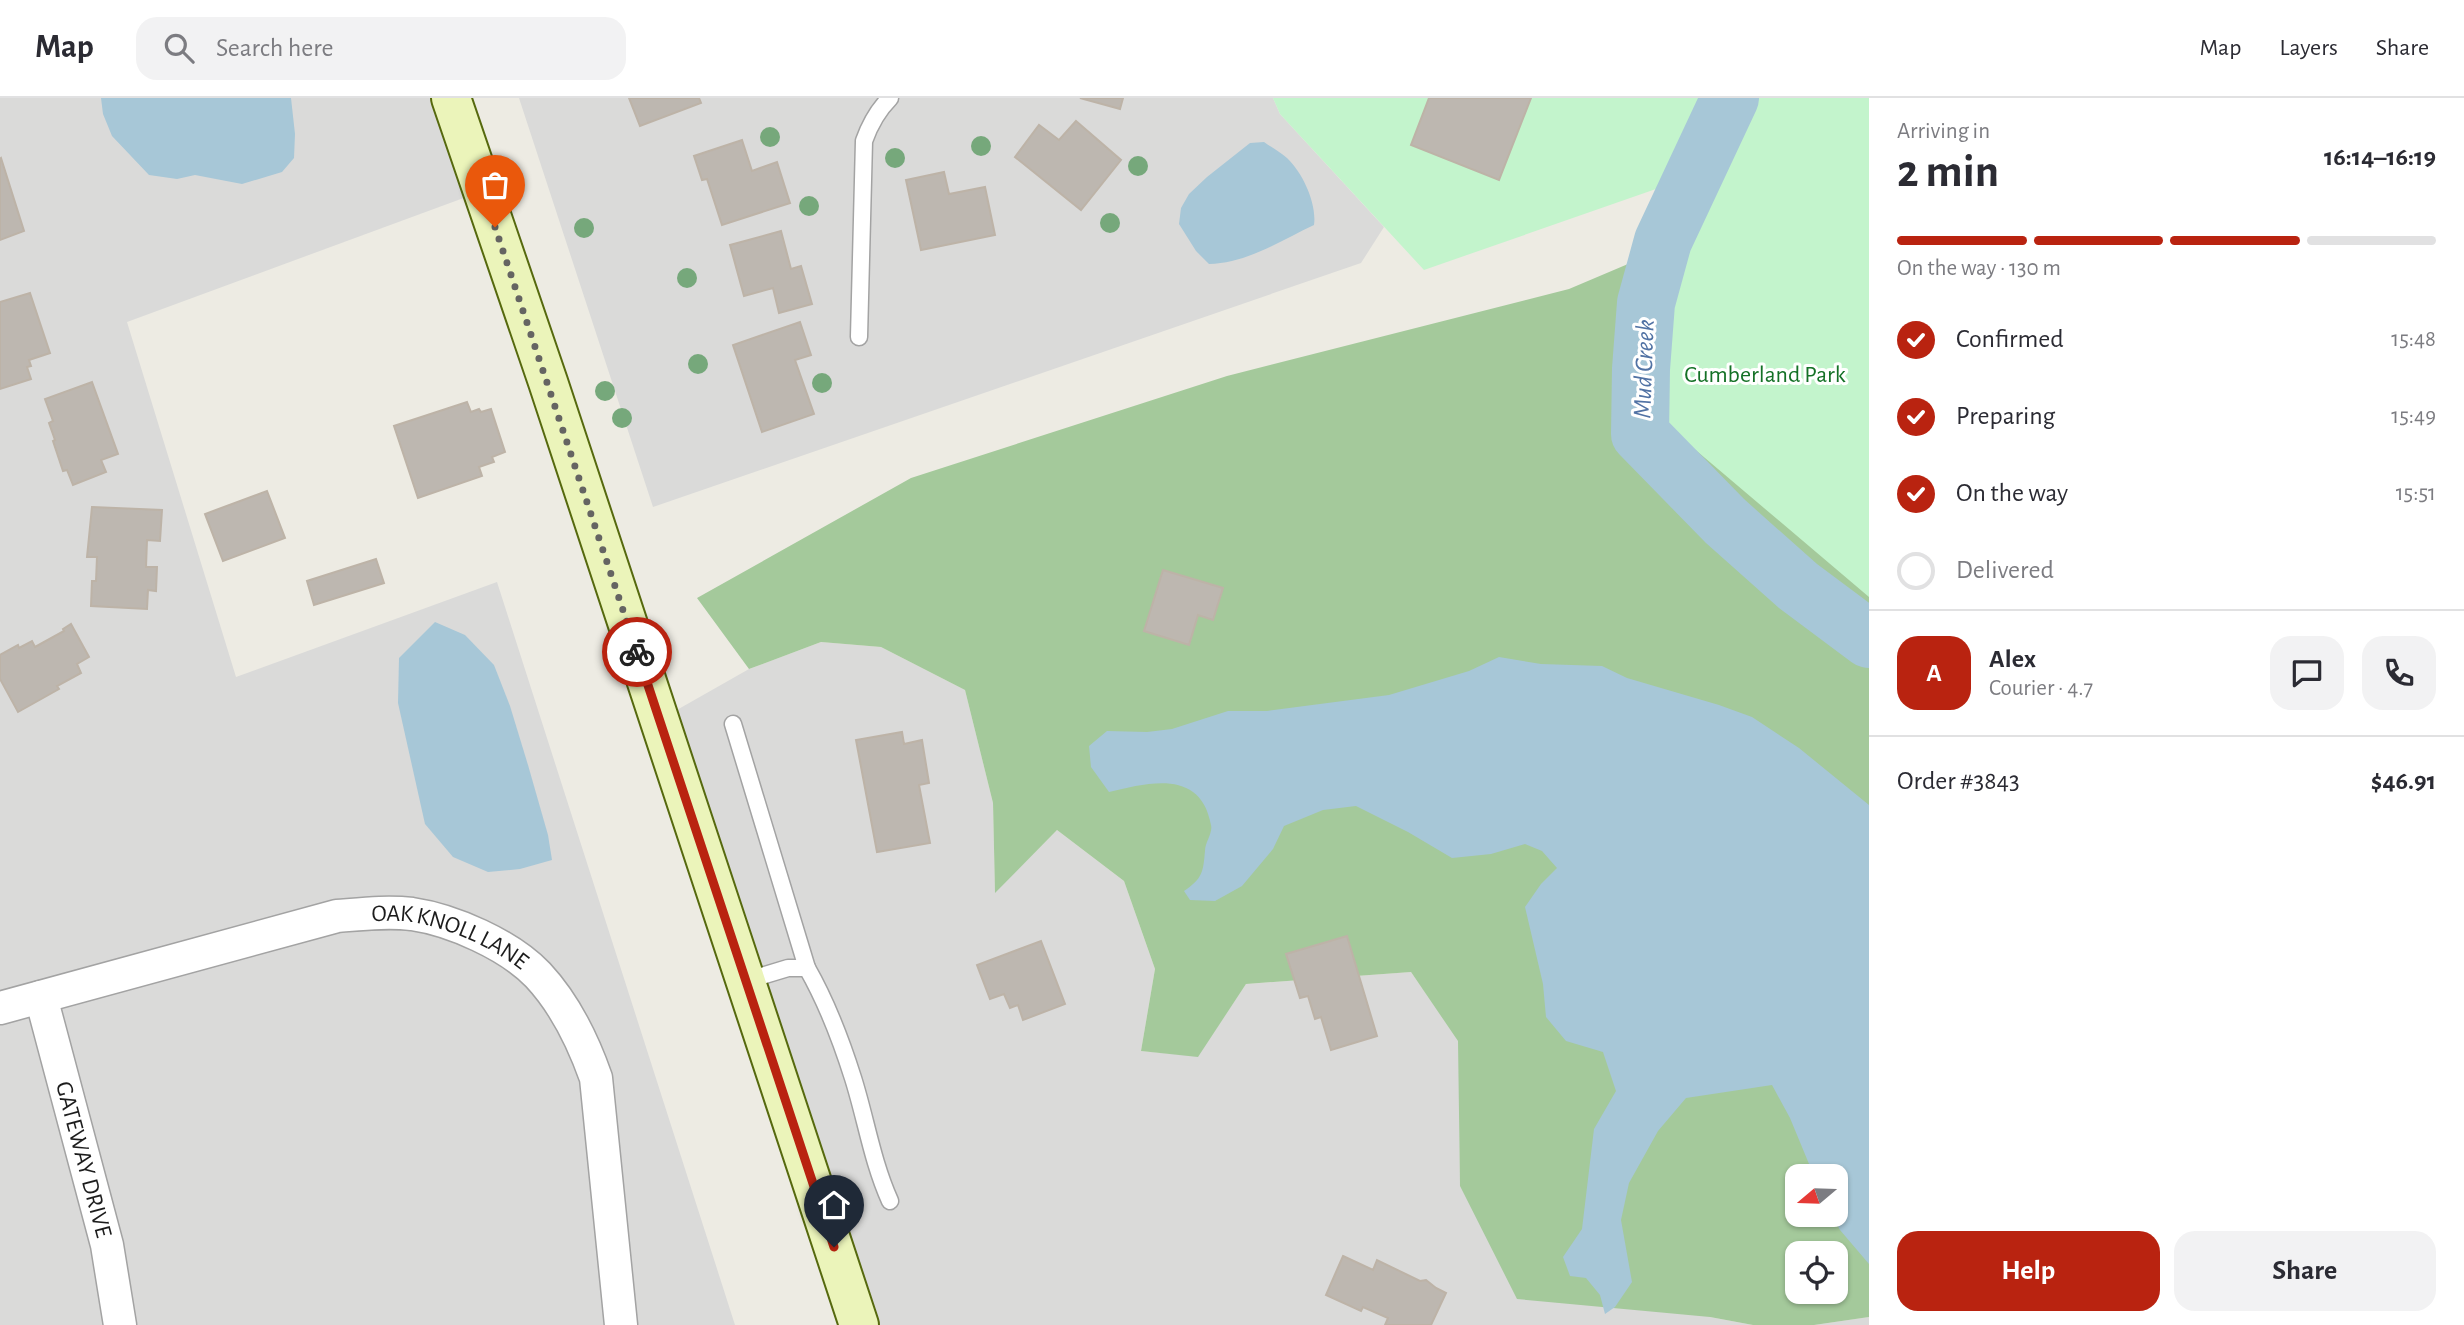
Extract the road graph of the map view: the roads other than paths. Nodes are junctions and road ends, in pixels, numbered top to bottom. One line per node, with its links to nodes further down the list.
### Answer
1 (451, 98): 6 (main road)
2 (890, 98): 3 (lane)
3 (859, 337)
4 (733, 724): 5 (lane)
5 (807, 968): 6 (lane); 9 (lane)
6 (745, 981): 12 (main road)
7 (41, 997): 8 (street, OAK KNOLL LANE); 10 (street, GATEWAY DRIVE); 11 (street, OAK KNOLL LANE)
8 (0, 1008)
9 (890, 1201)
10 (120, 1325)
11 (621, 1325)
12 (859, 1325)

